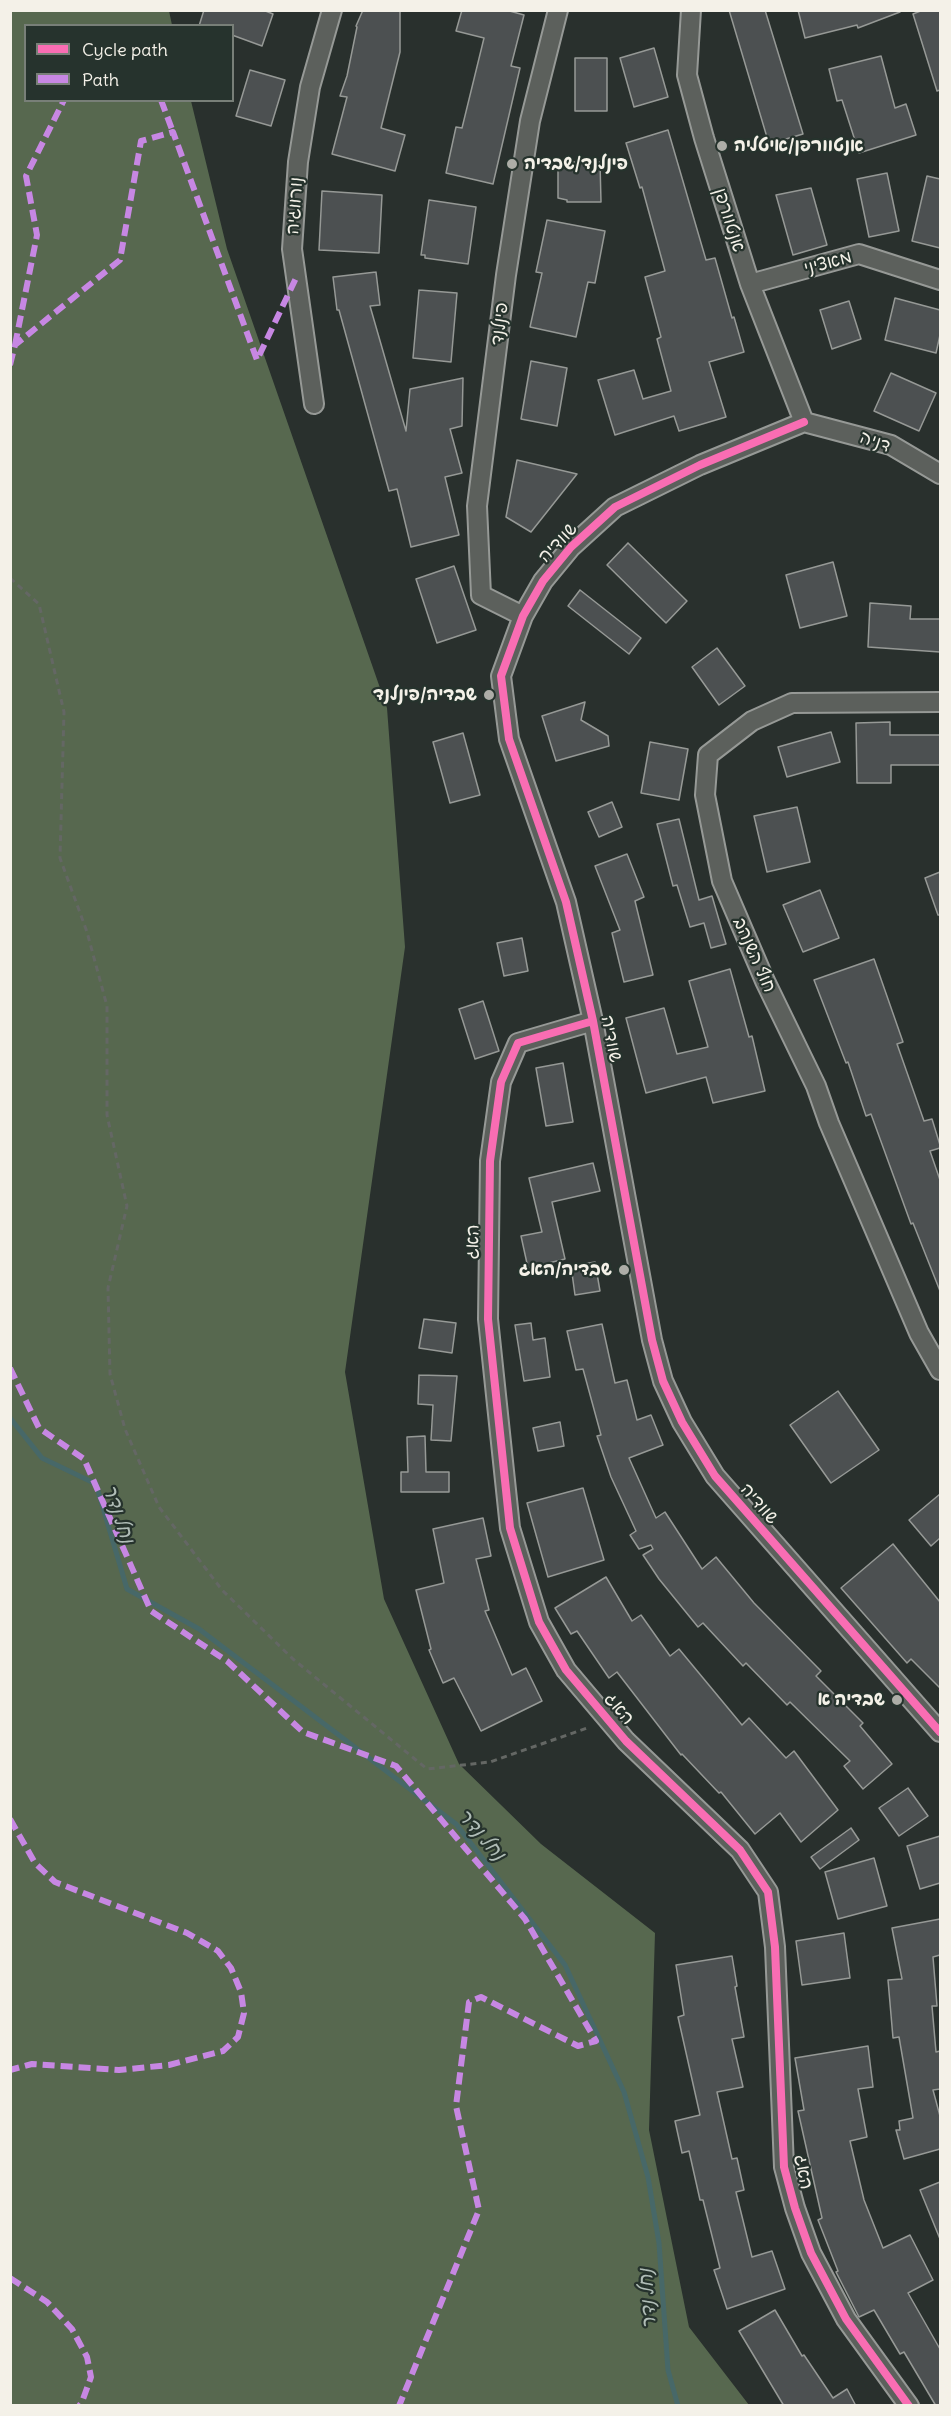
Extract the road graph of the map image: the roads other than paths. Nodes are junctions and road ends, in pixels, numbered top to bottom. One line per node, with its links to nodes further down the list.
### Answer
1 (332, 10): 6 (street, נורווגיה)
2 (558, 10): 9 (street, פינלנד)
3 (692, 10): 5 (street, אנטוורפן)
4 (940, 280): 5 (street, מאציני)
5 (750, 284): 7 (street, אנטוורפן)
6 (314, 404)
7 (804, 422): 8 (street, דניה); 9 (street, שוודיה)
8 (940, 474)
9 (523, 616): 11 (street, שוודיה)
10 (940, 702): 12 (street, חוף השנהב)
11 (593, 1021): 13 (street, שוודיה); 14 (street, האג)
12 (940, 1370)
13 (940, 1732)
14 (909, 2406)

